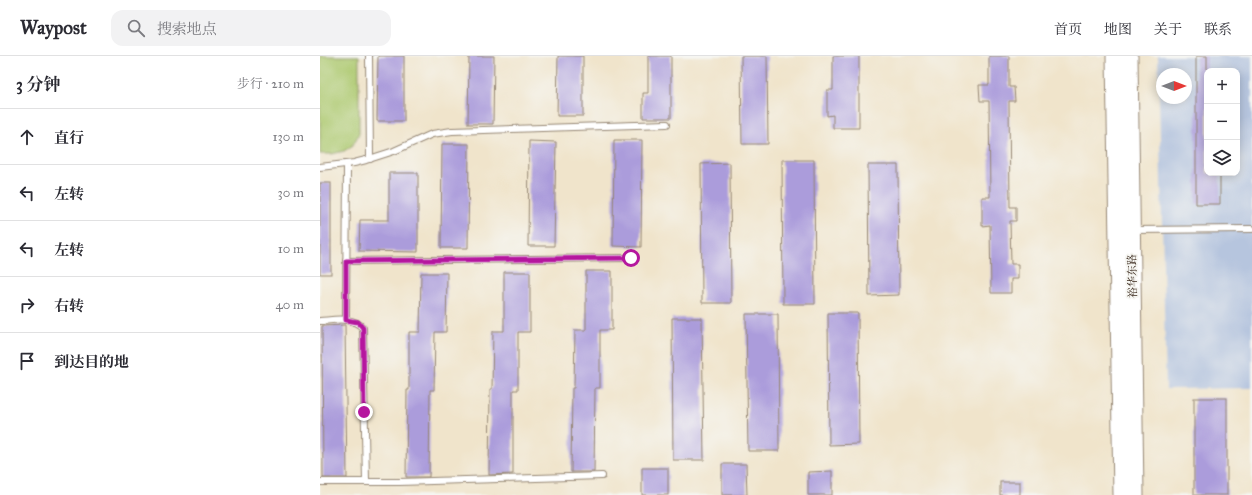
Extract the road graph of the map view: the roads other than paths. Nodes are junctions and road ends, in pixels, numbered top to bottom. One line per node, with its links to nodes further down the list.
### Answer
1 (369, 56): 5 (lane)
2 (1115, 56): 17 (street, 裕华东路)
3 (1129, 56): 9 (street, 裕华东路)
4 (667, 124): 5 (lane)
5 (370, 159): 6 (lane)
6 (347, 164): 7 (lane); 11 (lane)
7 (320, 167)
8 (1252, 229): 9 (lane)
9 (1131, 230): 18 (street, 裕华东路)
10 (631, 258): 11 (lane)
11 (346, 261): 12 (lane)
12 (346, 320): 13 (lane); 16 (lane)
13 (320, 321)
14 (602, 476): 16 (lane)
15 (320, 482): 16 (lane)
16 (366, 482)
17 (1122, 495)
18 (1136, 495)

